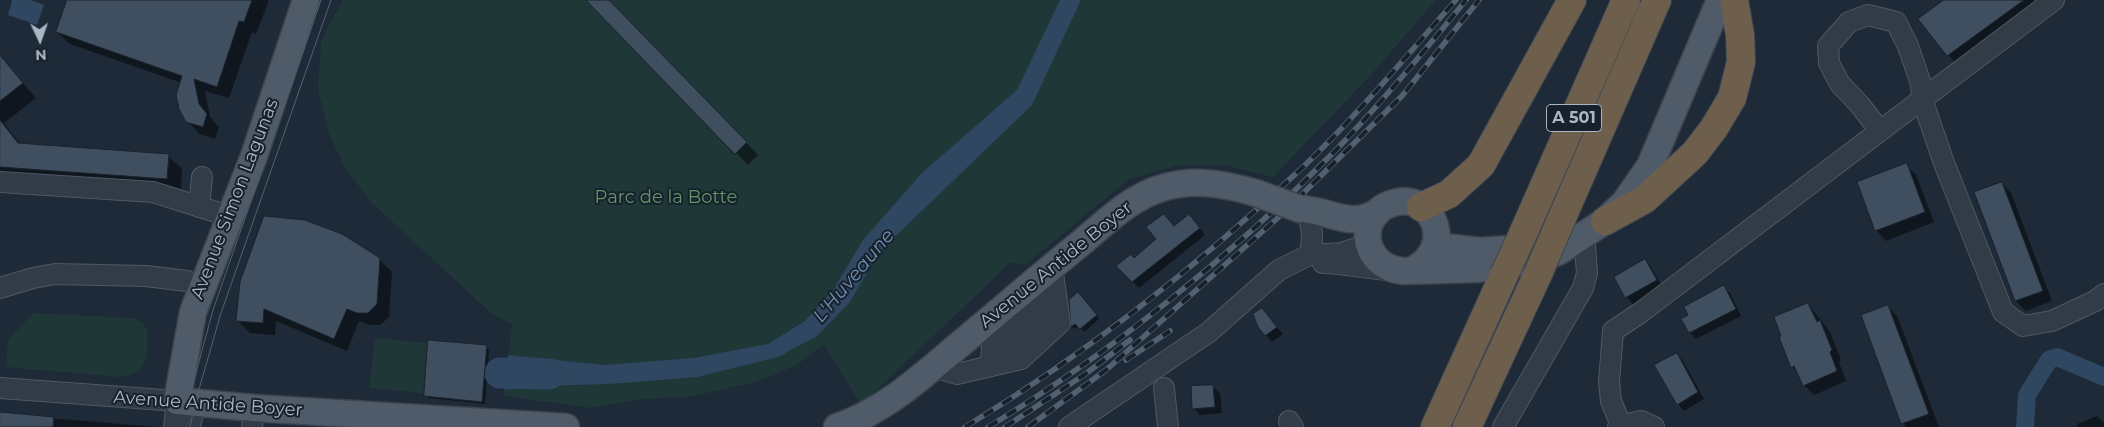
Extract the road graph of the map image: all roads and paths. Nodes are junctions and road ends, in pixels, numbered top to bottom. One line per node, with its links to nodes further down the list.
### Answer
1 (306, 0): 16 (main road, Avenue Simon Lagunas)
2 (1572, 0): 13 (highway)
3 (1626, 0): 39 (highway, A 501, bridge)
4 (1657, 0): 17 (highway, A 501)
5 (1720, 0): 17 (main road)
6 (1734, 0): 17 (highway)
7 (2054, 0): 8 (street)
8 (1922, 99): 9 (street); 9 (street); 26 (street)
9 (1880, 131): 33 (street)
10 (202, 177): 12 (street)
11 (0, 182): 12 (street)
12 (199, 206): 16 (street)
13 (1421, 208): 14 (main road); 19 (main road)
14 (1377, 213): 15 (main road, Avenue Antide Boyer); 18 (main road)
15 (1304, 214): 18 (main road, Avenue Antide Boyer); 20 (street); 22 (main road, Avenue Antide Boyer, bridge)
16 (232, 217): 30 (main road, Avenue Simon Lagunas)
17 (1583, 225): 19 (main road); 23 (main road); 40 (highway, A 501, bridge); 41 (street)
18 (1368, 243): 20 (street); 23 (main road)
19 (1436, 246): 23 (main road)
20 (1309, 255): 21 (street)
21 (1288, 264): 23 (street); 37 (street)
22 (1052, 267): 27 (main road, Avenue Antide Boyer); 27 (street)
23 (1402, 270)
24 (187, 281): 25 (street)
25 (0, 288)
26 (2104, 294)
27 (932, 367): 32 (main road, Avenue Antide Boyer)
28 (0, 388): 30 (street, Avenue Antide Boyer)
29 (1164, 388): 38 (street)
30 (187, 410): 31 (main road, Avenue Antide Boyer); 34 (street)
31 (253, 418): 35 (main road, Avenue Antide Boyer)
32 (867, 422): 36 (main road, Avenue Antide Boyer)
33 (1620, 426): 42 (street)
34 (174, 427)
35 (566, 427)
36 (837, 427)
37 (1069, 427)
38 (1168, 427)
39 (1435, 427)
40 (1467, 427)
41 (1503, 427)
42 (1654, 427)

